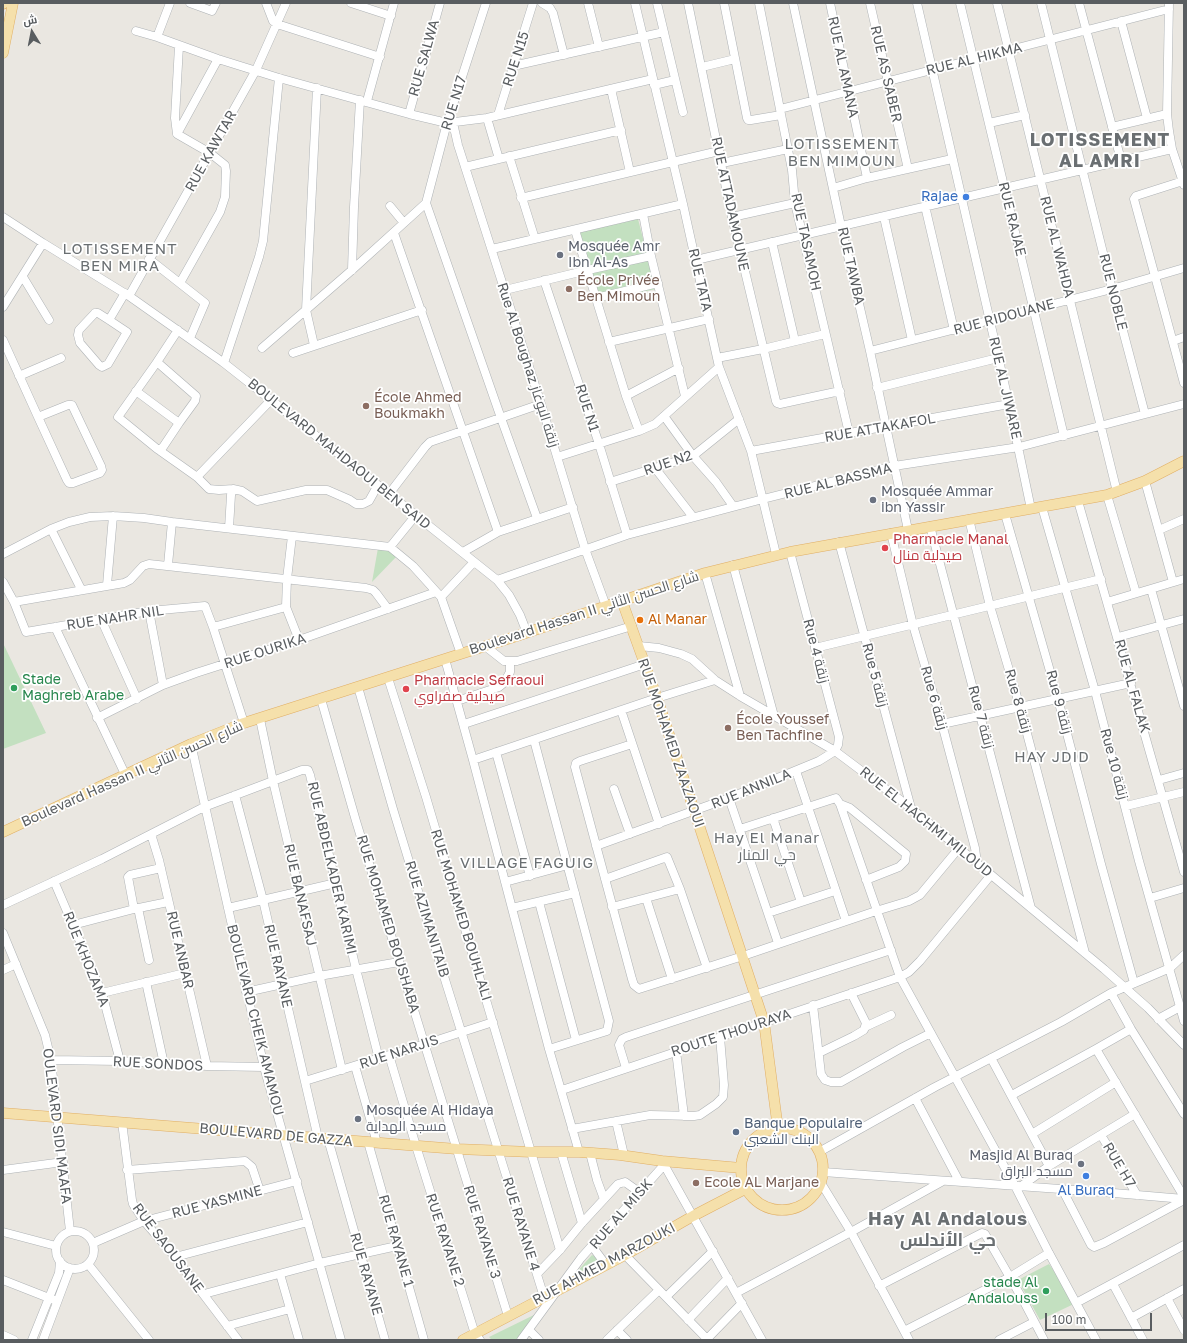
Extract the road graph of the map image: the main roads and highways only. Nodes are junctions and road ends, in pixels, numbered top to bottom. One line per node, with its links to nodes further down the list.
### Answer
1 (13, 3): 2 (main road)
2 (3, 53)
3 (1184, 461): 4 (main road, Boulevard Hassan II شارع الحسن الثاني)
4 (622, 601): 5 (main road, Boulevard Hassan II شارع الحسن الثاني); 7 (main road, RUE MOHAMED ZAAZAOUI)
5 (3, 832)
6 (3, 1113): 8 (main road, BOULEVARD DE GAZZA)
7 (778, 1129): 8 (main road); 9 (main road)
8 (741, 1168): 9 (main road)
9 (745, 1189): 10 (main road, RUE AHMED MARZOUKI)
10 (477, 1337): 11 (main road, RUE AHMED MARZOUKI)
11 (463, 1340)

